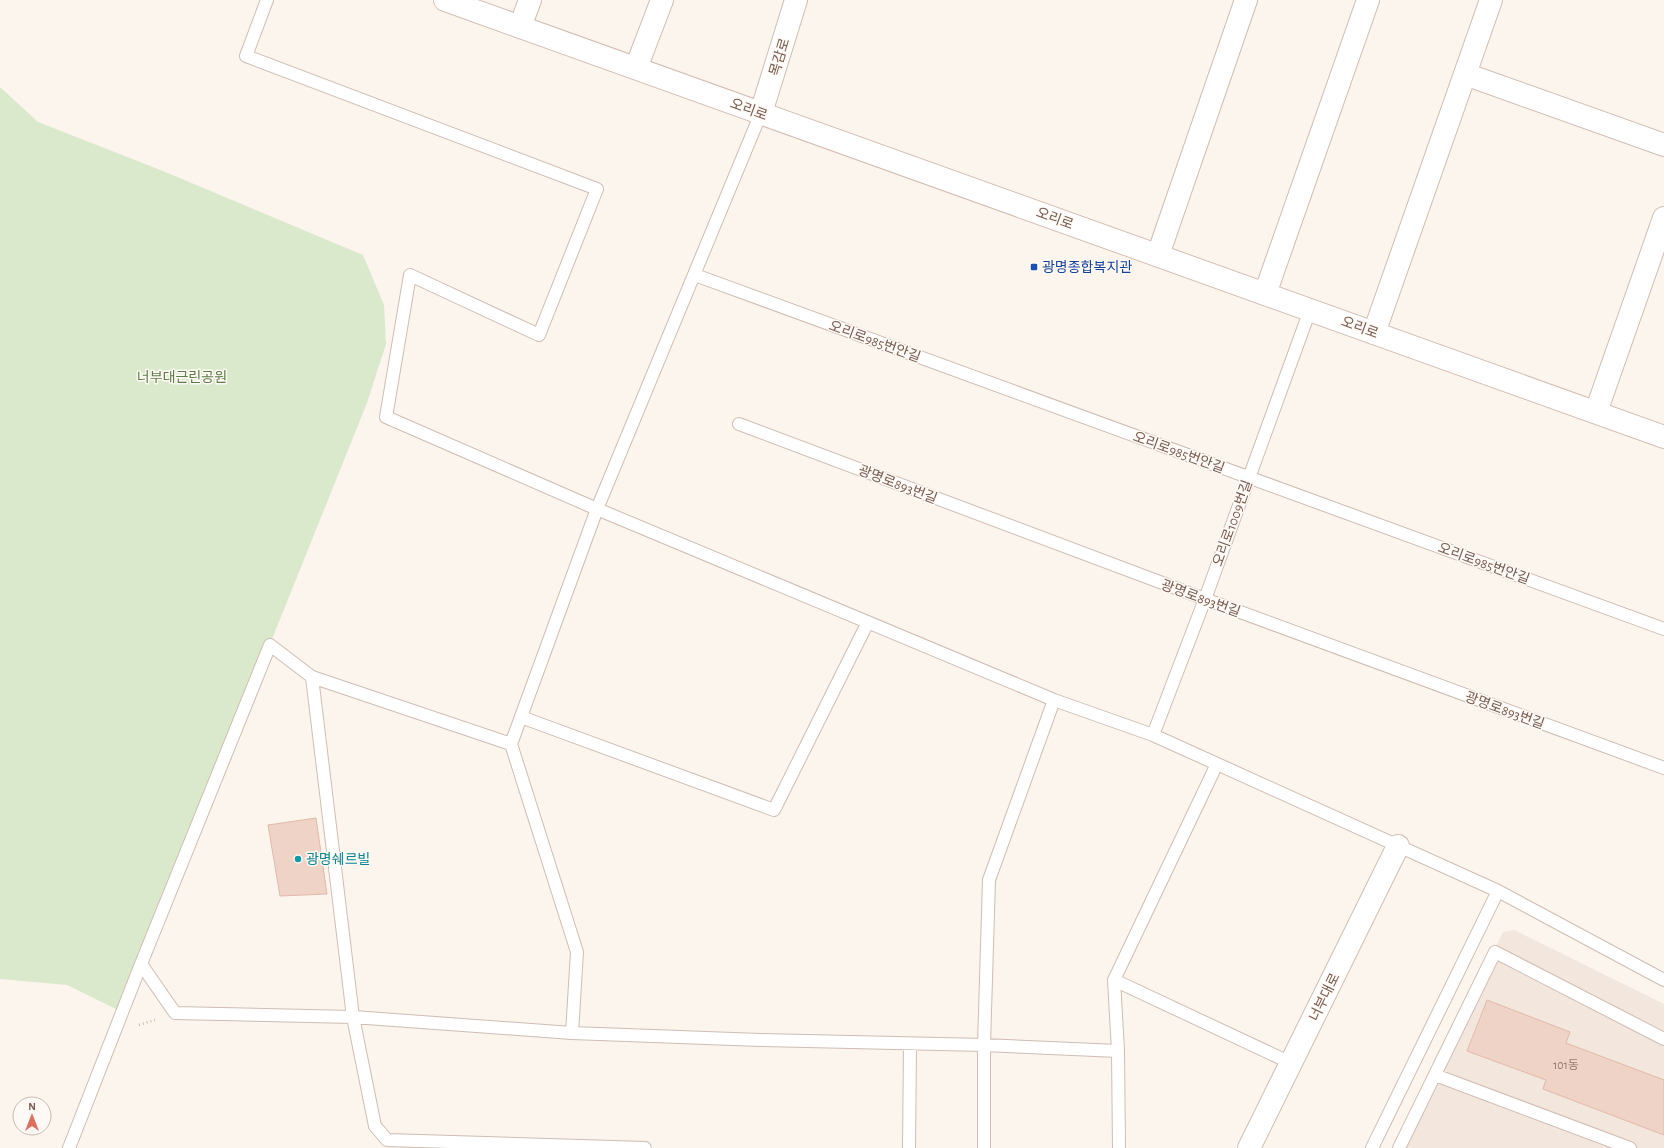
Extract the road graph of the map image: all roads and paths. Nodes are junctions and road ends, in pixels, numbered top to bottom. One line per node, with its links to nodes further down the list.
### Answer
1 (267, 0): 24 (lane)
2 (445, 0): 9 (street, 오리로)
3 (530, 0): 9 (street)
4 (662, 0): 10 (street)
5 (796, 0): 12 (street, 목감로)
6 (1246, 0): 15 (street)
7 (1368, 0): 17 (street)
8 (1491, 0): 11 (street)
9 (520, 27): 10 (street, 오리로)
10 (636, 68): 12 (street, 오리로)
11 (1465, 74): 13 (street); 19 (street)
12 (761, 113): 15 (street, 오리로); 16 (lane)
13 (1664, 145)
14 (1663, 222): 20 (street)
15 (1158, 255): 17 (street, 오리로)
16 (695, 275): 23 (lane, 오리로985번안길); 24 (lane)
17 (1265, 294): 18 (street, 오리로)
18 (1310, 310): 19 (street, 오리로); 23 (lane, 오리로1009번길)
19 (1374, 333): 20 (street, 오리로)
20 (1596, 412): 22 (street, 오리로)
21 (739, 424): 25 (lane, 광명로893번길)
22 (1664, 437)
23 (1249, 478): 25 (lane, 오리로1009번길); 27 (lane, 오리로985번안길)
24 (597, 509): 26 (lane); 30 (lane)
25 (1204, 600): 31 (lane, 오리로1009번길); 34 (lane, 광명로893번길)
26 (868, 622): 29 (lane); 30 (lane)
27 (1664, 629)
28 (312, 677): 32 (lane); 37 (lane); 41 (lane)
29 (1054, 700): 31 (lane); 46 (lane)
30 (521, 717): 32 (lane)
31 (1153, 735): 33 (lane)
32 (511, 744): 42 (lane)
33 (1217, 764): 35 (lane); 38 (lane)
34 (1664, 768)
35 (1398, 846): 36 (lane); 48 (street, 너부대로)
36 (1498, 891): 39 (lane); 56 (lane)
37 (141, 964): 40 (lane); 43 (lane)
38 (1114, 980): 47 (lane); 48 (lane)
39 (1664, 980)
40 (175, 1013): 41 (lane); 43 (path)
41 (353, 1017): 42 (lane); 51 (lane)
42 (572, 1033): 45 (lane)
43 (114, 1034): 50 (lane)
44 (1664, 1039): 49 (lane)
45 (910, 1044): 46 (lane); 52 (lane)
46 (984, 1045): 47 (lane); 53 (lane)
47 (1118, 1051): 54 (lane)
48 (1291, 1063): 55 (street, 너부대로)
49 (1435, 1075): 57 (lane); 58 (lane)
50 (69, 1148)
51 (645, 1148)
52 (909, 1148)
53 (984, 1148)
54 (1119, 1148)
55 (1249, 1148)
56 (1372, 1148)
57 (1399, 1148)
58 (1630, 1148)

